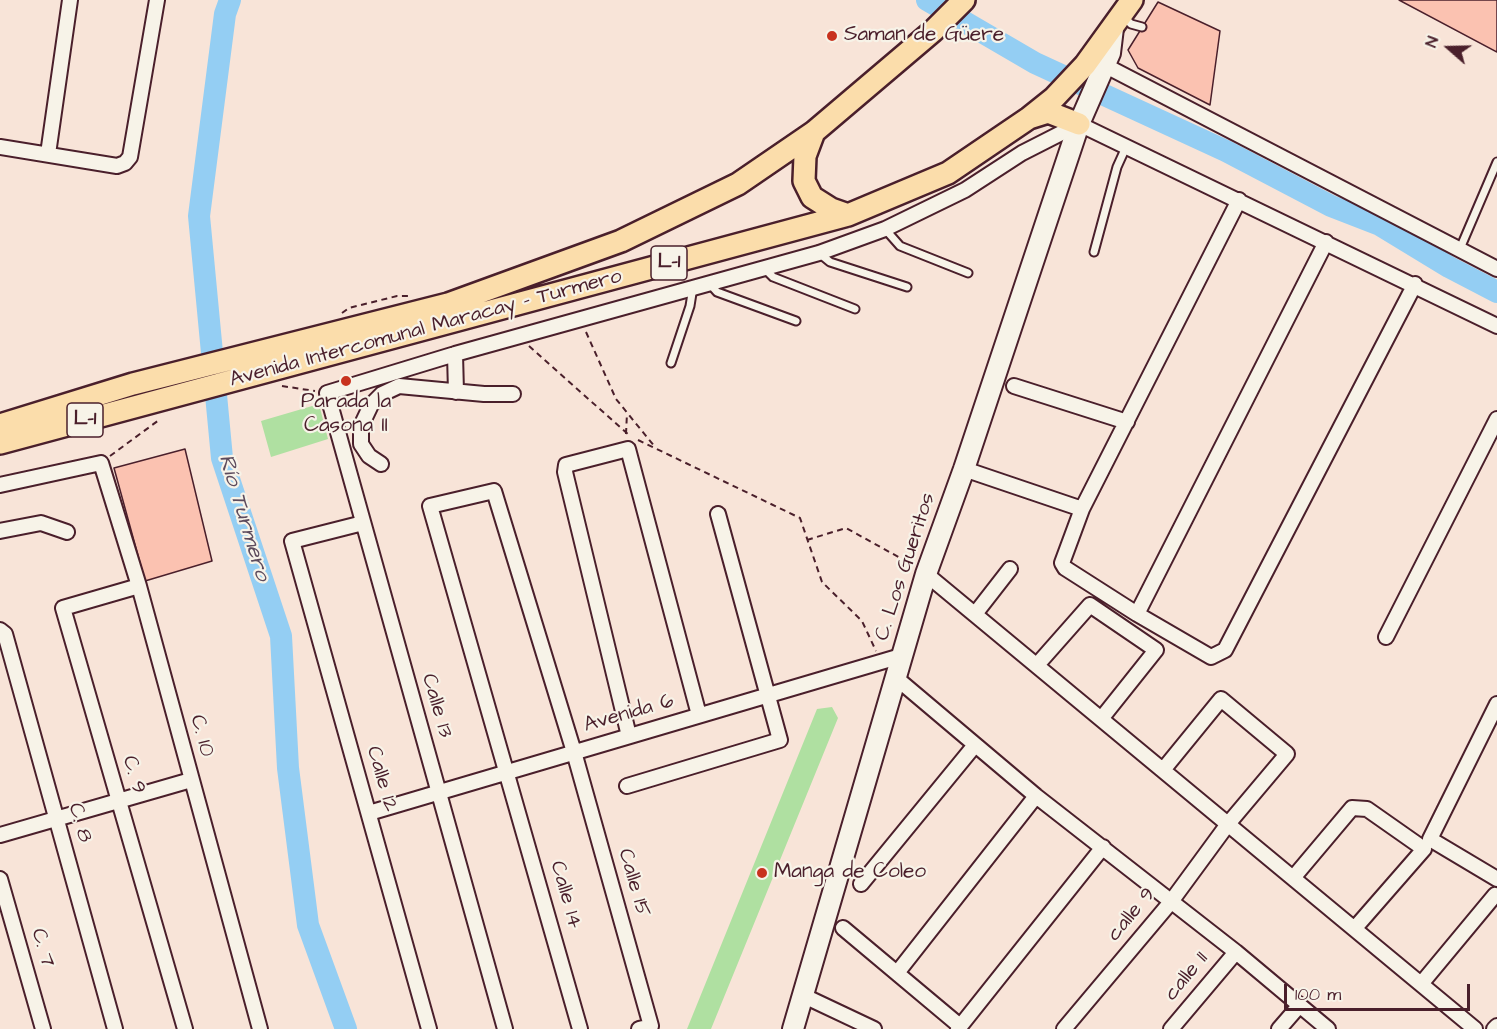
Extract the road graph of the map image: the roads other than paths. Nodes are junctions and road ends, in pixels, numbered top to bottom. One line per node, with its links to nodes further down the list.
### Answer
1 (70, 0): 12 (street)
2 (157, 0): 12 (street)
3 (960, 4): 9 (main road, Avenida Intercomunal Maracay - Turmero / L-1)
4 (1123, 14): 5 (lane); 6 (main road, Avenida Intercomunal Maracay - Turmero / L-1)
5 (1142, 27)
6 (1097, 69): 7 (street, C. Los Gueritos); 8 (main road, Avenida Intercomunal Maracay - Turmero / L-1); 18 (street)
7 (1083, 117): 8 (main road); 10 (street); 16 (street); 42 (street, C. Los Gueritos)
8 (1029, 118): 15 (main road, Avenida Intercomunal Maracay - Turmero / L-1)
9 (814, 132): 15 (main road); 33 (main road, Avenida Intercomunal Maracay - Turmero / L-1)
10 (1127, 145): 14 (street); 19 (lane)
11 (0, 147): 12 (street)
12 (48, 154)
13 (1497, 162): 18 (lane)
14 (1239, 200): 17 (street); 38 (street)
15 (848, 215): 33 (main road, Avenida Intercomunal Maracay - Turmero / L-1)
16 (885, 230): 20 (street); 23 (lane)
17 (1326, 242): 25 (street); 53 (street)
18 (1459, 251): 22 (street)
19 (1094, 252)
20 (819, 253): 21 (street); 27 (lane)
21 (764, 268): 24 (street); 28 (lane)
22 (1497, 269)
23 (968, 273)
24 (710, 283): 26 (street); 29 (lane)
25 (1415, 284): 30 (street); 53 (street)
26 (693, 287): 31 (street); 32 (lane)
27 (907, 287)
28 (855, 309)
29 (796, 321)
30 (1497, 326)
31 (455, 354): 35 (street); 46 (street, Calle 13)
32 (671, 363)
33 (265, 370): 39 (main road, Avenida Intercomunal Maracay - Turmero / L-1); 40 (main road, Avenida Intercomunal Maracay - Turmero / L-1)
34 (1014, 386): 38 (street)
35 (456, 392): 36 (street); 41 (street)
36 (513, 393)
37 (1497, 419): 55 (street)
38 (1127, 422): 44 (street)
39 (0, 425)
40 (0, 443)
41 (381, 464)
42 (964, 469): 44 (street); 50 (street, C. Los Gueritos)
43 (0, 486): 51 (street, C. 10)
44 (1082, 509): 53 (street)
45 (718, 514): 59 (street)
46 (363, 523): 70 (street, Calle 13); 73 (street, Calle 12)
47 (0, 531): 48 (street)
48 (67, 532)
49 (1010, 569): 52 (street)
50 (926, 574): 52 (street); 56 (street, C. Los Gueritos)
51 (139, 586): 68 (street, C. 10); 72 (street, C. 9)
52 (975, 614): 57 (street)
53 (1137, 615)
54 (0, 630): 74 (street, C. 8)
55 (1386, 637)
56 (901, 656): 58 (street, C. Los Gueritos); 59 (street, Avenida 6)
57 (1037, 665): 62 (street); 62 (street)
58 (895, 677): 64 (street); 89 (street, C. Los Gueritos)
59 (769, 694): 61 (street, Avenida 6); 69 (street)
60 (1497, 704): 80 (street)
61 (699, 715): 63 (street, Avenida 6); 63 (street)
62 (1101, 719): 66 (street)
63 (629, 736): 65 (street, Avenida 6)
64 (975, 745): 71 (street); 81 (street)
65 (574, 752): 67 (street, Avenida 6); 67 (street, Calle 15); 91 (street, Calle 15)
66 (1163, 770): 75 (street); 75 (street, calle 9)
67 (509, 773): 70 (street, Avenida 6); 99 (street, Calle 14)
68 (191, 780): 72 (street); 96 (street, C. 10)
69 (627, 786)
70 (438, 792): 73 (street, Avenida 6); 98 (street, Calle 13)
71 (1036, 796): 77 (street); 87 (street)
72 (119, 801): 74 (street); 95 (street, C. 9)
73 (369, 813): 97 (street, Calle 12)
74 (55, 818): 76 (street); 94 (street, C. 8)
75 (1228, 824): 78 (street); 83 (street, calle 9)
76 (0, 835)
77 (1103, 847): 83 (street); 92 (street)
78 (1293, 878): 85 (street); 85 (street)
79 (0, 879): 93 (street, C. 7)
80 (1497, 879)
81 (861, 884)
82 (1497, 896): 88 (street)
83 (1170, 903): 86 (street); 102 (street, calle 9)
84 (843, 928): 87 (street)
85 (1356, 928): 88 (street)
86 (1236, 952): 90 (street); 103 (street, calle 11)
87 (897, 973): 92 (street)
88 (1421, 984): 106 (street)
89 (802, 996): 100 (street, C. Los Gueritos); 101 (street)
90 (1299, 1006): 104 (street); 105 (street)
91 (645, 1028)
92 (959, 1028)
93 (43, 1029)
94 (115, 1029)
95 (185, 1029)
96 (260, 1029)
97 (429, 1029)
98 (505, 1029)
99 (580, 1029)
100 (793, 1029)
101 (874, 1029)
102 (1064, 1029)
103 (1171, 1029)
104 (1279, 1029)
105 (1328, 1029)
106 (1475, 1029)

